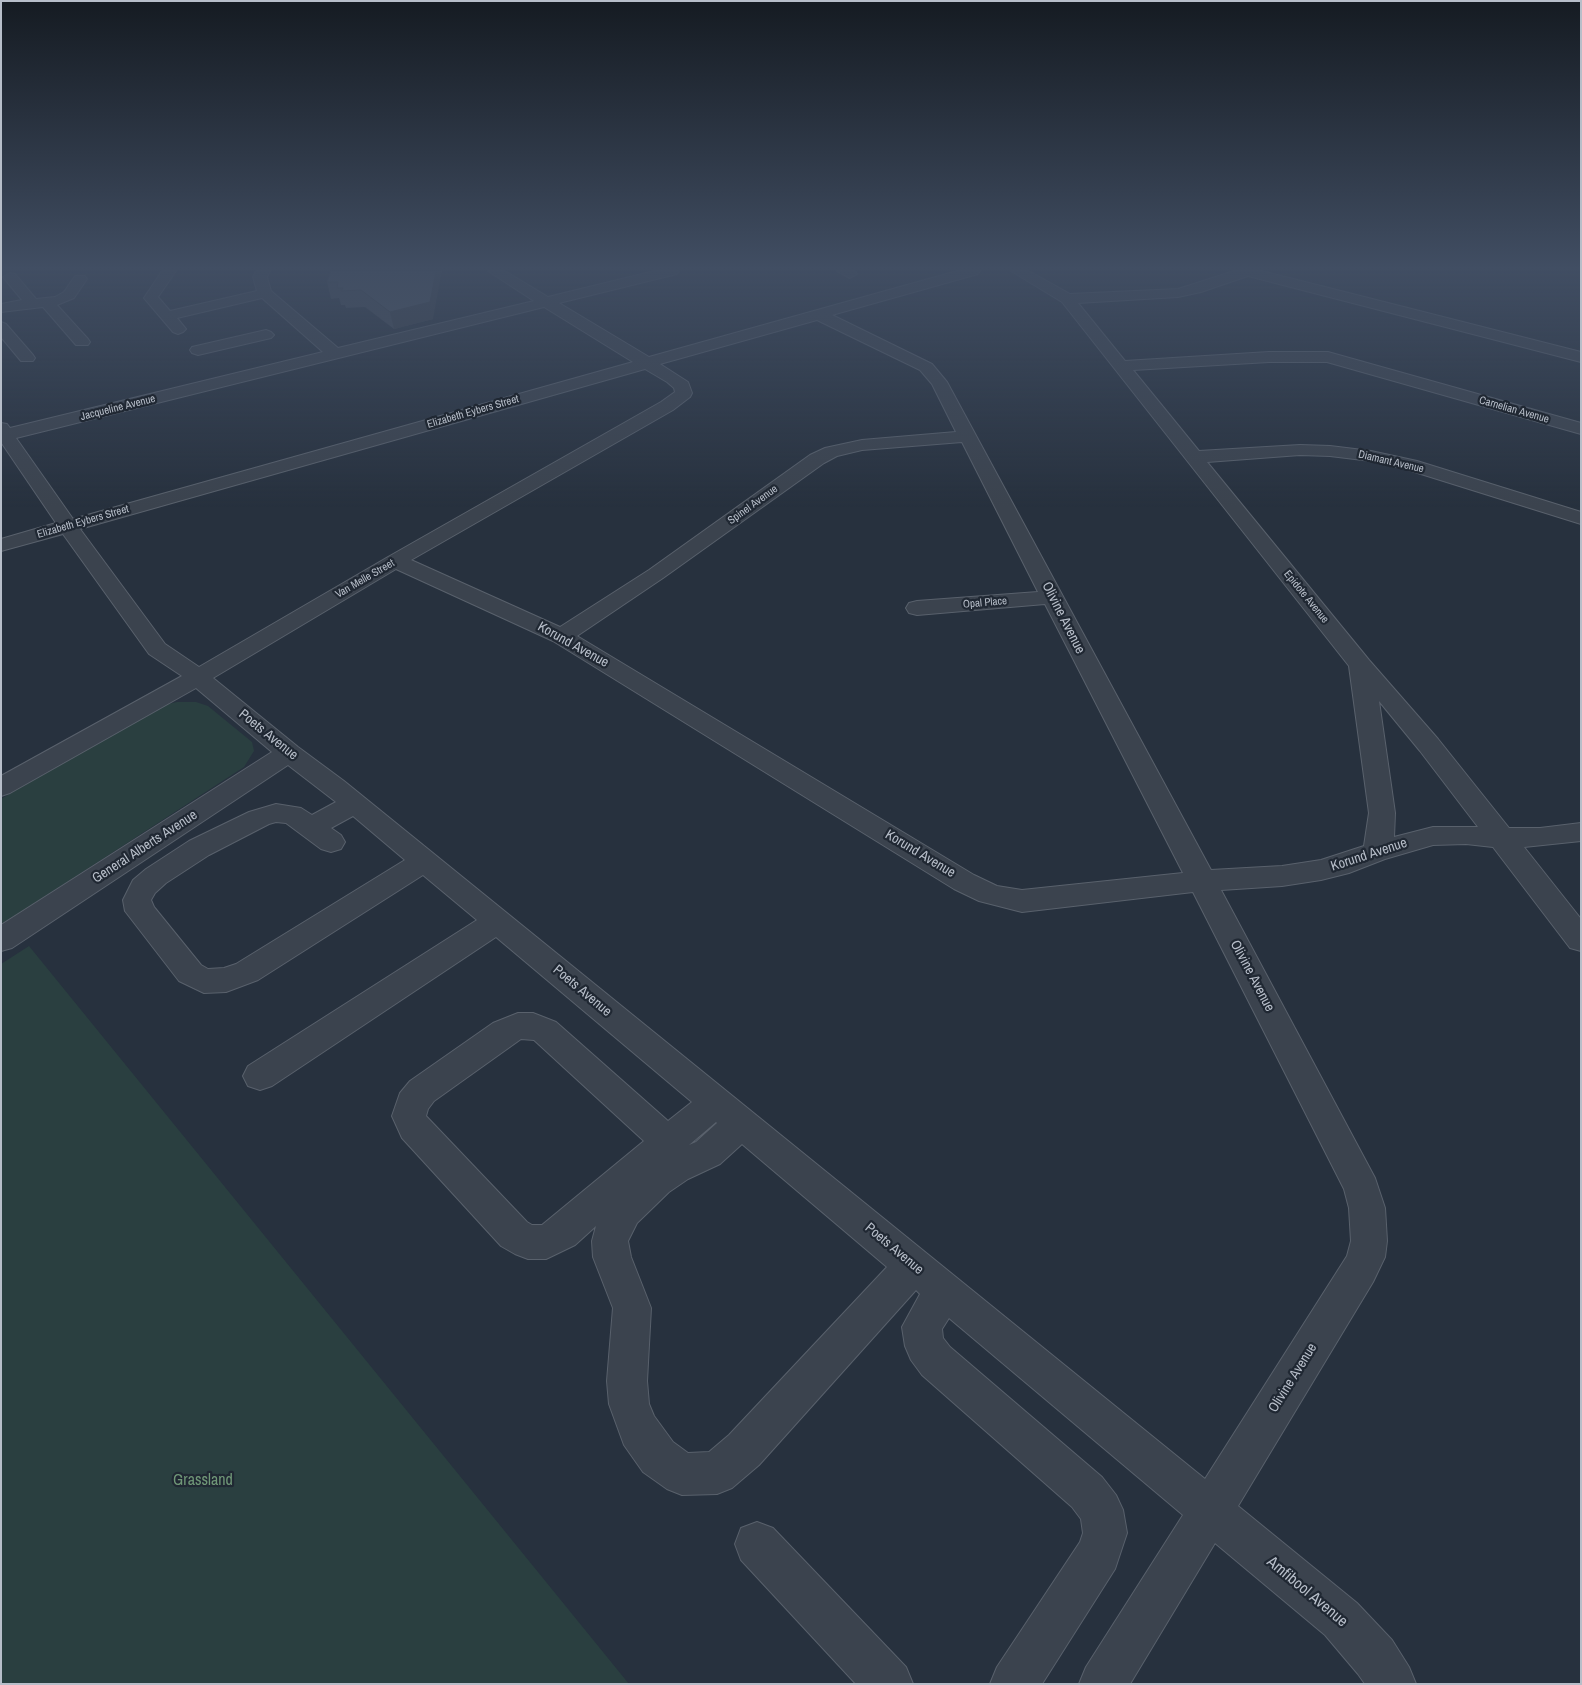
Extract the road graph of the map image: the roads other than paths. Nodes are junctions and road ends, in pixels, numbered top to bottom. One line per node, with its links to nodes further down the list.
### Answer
1 (20, 350): 11 (street)
2 (330, 350): 9 (street)
3 (354, 350): 9 (street, Jacqueline Avenue)
4 (624, 350): 12 (street)
5 (694, 350): 12 (street, Elizabeth Eybers Street)
6 (892, 350): 16 (street, Olivine Avenue)
7 (1108, 350): 13 (street, Epidote Avenue)
8 (1553, 350): 10 (street)
9 (335, 354): 15 (street, Jacqueline Avenue)
10 (1581, 357)
11 (27, 358)
12 (646, 363): 19 (street, Elizabeth Eybers Street); 21 (street, Van Melle Street)
13 (1121, 366): 14 (street, Carnelian Avenue); 17 (street, Epidote Avenue)
14 (1581, 429)
15 (3, 433): 19 (street, Poets Avenue)
16 (968, 436): 22 (street, Olivine Avenue); 24 (street, Spinel Avenue)
17 (1195, 457): 18 (street, Diamant Avenue); 25 (street, Epidote Avenue)
18 (1581, 518)
19 (68, 526): 20 (street, Elizabeth Eybers Street); 26 (street, Poets Avenue)
20 (1, 545)
21 (395, 561): 24 (street, Korund Avenue); 26 (street, Van Melle Street)
22 (1052, 597): 23 (street, Opal Place); 34 (street, Olivine Avenue)
23 (917, 608)
24 (562, 636): 34 (street, Korund Avenue)
25 (1361, 665): 31 (street, Epidote Avenue); 32 (street)
26 (198, 677): 27 (street, Poets Avenue); 28 (street, Van Melle Street)
27 (289, 753): 29 (street, Poets Avenue); 36 (street, General Alberts Avenue)
28 (1, 787)
29 (354, 803): 33 (street, Poets Avenue); 33 (street)
30 (1581, 832): 31 (street, Korund Avenue)
31 (1503, 838): 32 (street, Korund Avenue); 37 (street, Epidote Avenue)
32 (1376, 852): 34 (street, Korund Avenue)
33 (424, 860): 35 (street, Poets Avenue)
34 (1202, 881): 44 (street, Olivine Avenue)
35 (497, 922): 38 (street); 39 (street, Poets Avenue)
36 (1, 940)
37 (1581, 940)
38 (260, 1076)
39 (716, 1102): 40 (street, Poets Avenue); 41 (street)
40 (742, 1124): 42 (street, Poets Avenue); 42 (street)
41 (668, 1142): 41 (street)
42 (913, 1266): 43 (street, Poets Avenue)
43 (946, 1292): 44 (street, Poets Avenue); 47 (street)
44 (1210, 1511): 48 (street, Olivine Avenue); 49 (street, Amfibool Avenue)
45 (757, 1544): 46 (street)
46 (890, 1684)
47 (1014, 1684)
48 (1103, 1684)
49 (1392, 1684)

